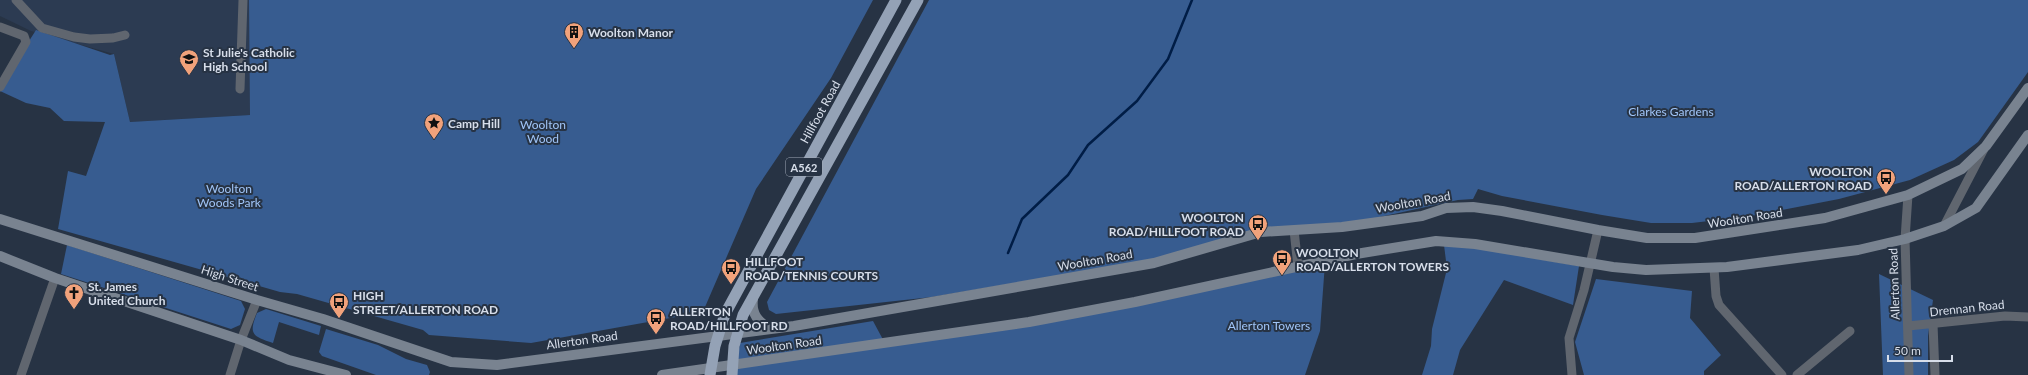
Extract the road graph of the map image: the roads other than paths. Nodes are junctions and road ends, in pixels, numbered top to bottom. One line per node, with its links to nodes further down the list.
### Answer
1 (16, 0): 6 (street)
2 (242, 0): 9 (street)
3 (896, 0): 31 (highway, Hillfoot Road / A562)
4 (918, 0): 23 (highway, A562)
5 (0, 27): 7 (street)
6 (125, 35)
7 (0, 87)
8 (2028, 88): 11 (main road, Woolton Road)
9 (240, 89)
10 (2028, 135): 14 (main road, Woolton Road)
11 (1986, 146): 12 (main road, Woolton Road); 14 (street)
12 (1908, 195): 16 (main road, Woolton Road); 17 (street, Allerton Road)
13 (0, 219): 24 (main road, High Street)
14 (1944, 226): 17 (main road, Woolton Road)
15 (1294, 230): 16 (main road, Woolton Road); 20 (street); 28 (main road, Woolton Road)
16 (1598, 230): 19 (street)
17 (1905, 239): 21 (main road, Woolton Road); 27 (street, Allerton Road)
18 (0, 256): 22 (main road)
19 (1591, 263): 20 (main road, Woolton Road); 21 (main road, Woolton Road); 41 (street)
20 (1298, 267): 34 (main road, Woolton Road)
21 (1714, 268): 42 (street)
22 (55, 278): 32 (main road); 37 (street)
23 (753, 299): 28 (main road); 30 (highway, A562)
24 (257, 300): 32 (street); 33 (main road, High Street)
25 (2028, 317): 26 (street, Drennan Road)
26 (1933, 324): 27 (street, Drennan Road); 45 (street)
27 (1908, 326): 44 (street, Allerton Road)
28 (771, 329): 30 (main road, Woolton Road)
29 (1850, 331): 43 (street)
30 (736, 334): 31 (main road, Woolton Road); 34 (highway, A562)
31 (717, 337): 33 (main road, Allerton Road); 35 (highway, Hillfoot Road / A562)
32 (241, 340): 38 (street); 39 (main road)
33 (451, 362)
34 (732, 370): 35 (main road, Woolton Road)
35 (711, 371): 36 (main road)
36 (688, 374): 40 (main road)
37 (22, 375)
38 (230, 375)
39 (346, 375)
40 (662, 375)
41 (1572, 375)
42 (1782, 375)
43 (1797, 375)
44 (1909, 375)
45 (1935, 375)

